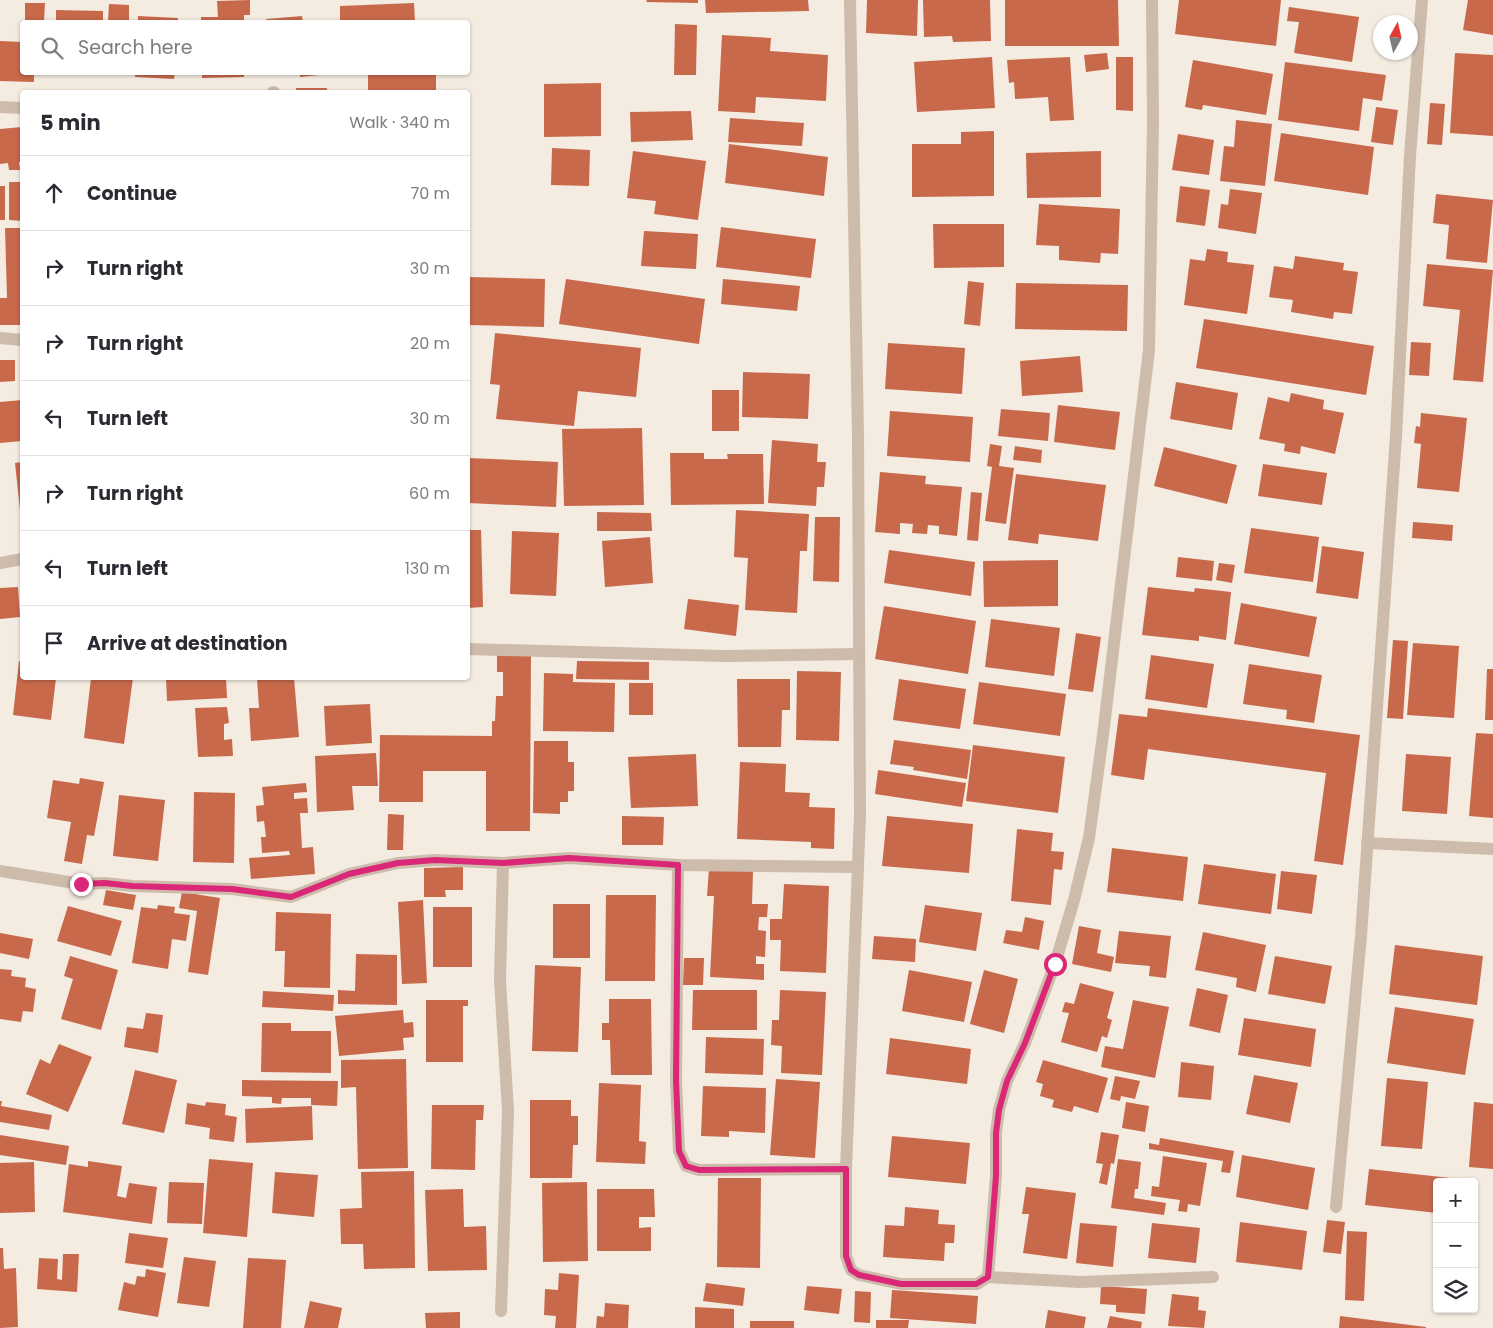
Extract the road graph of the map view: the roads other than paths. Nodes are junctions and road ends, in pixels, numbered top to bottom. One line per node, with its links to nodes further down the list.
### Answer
1 (850, 0): 11 (street)
2 (1152, 0): 21 (street)
3 (1422, 0): 12 (street)
4 (0, 108): 5 (street)
5 (20, 108)
6 (0, 338): 7 (street)
7 (20, 340)
8 (20, 559): 9 (street)
9 (0, 563)
10 (470, 648): 11 (street)
11 (859, 654): 16 (street)
12 (1367, 843): 13 (street); 19 (street)
13 (1493, 849)
14 (503, 863): 15 (street); 17 (street); 22 (street)
15 (678, 865): 16 (street); 18 (street)
16 (858, 867): 18 (street)
17 (0, 871)
18 (846, 1169): 21 (street)
19 (1336, 1207)
20 (1213, 1276): 21 (street)
21 (988, 1277)
22 (501, 1311)

